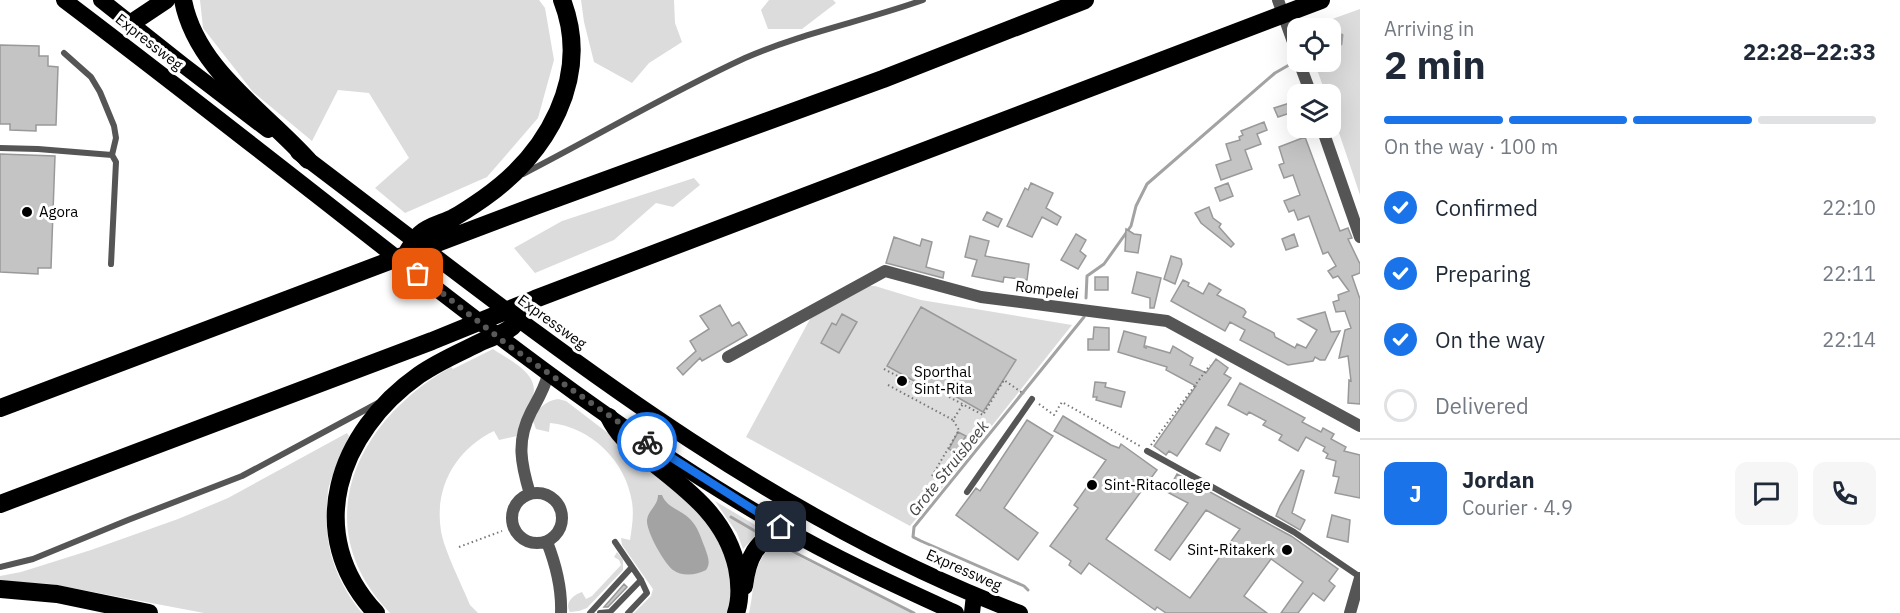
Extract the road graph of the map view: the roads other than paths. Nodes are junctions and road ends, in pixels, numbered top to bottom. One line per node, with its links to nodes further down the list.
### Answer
1 (64, 0): 12 (highway, Expressweg)
2 (101, 0): 10 (highway, Expressweg)
3 (166, 0): 10 (highway)
4 (183, 0): 17 (highway)
5 (562, 0): 18 (highway)
6 (922, 0): 18 (lane)
7 (1085, 0): 20 (highway)
8 (1278, 0): 11 (street)
9 (1314, 3): 22 (highway)
10 (130, 24): 12 (highway); 17 (highway, Expressweg)
11 (1287, 25)
12 (103, 29): 25 (highway, Expressweg)
13 (64, 53): 16 (lane)
14 (1325, 138): 19 (street)
15 (0, 148): 16 (lane)
16 (112, 155): 21 (lane)
17 (308, 160): 23 (highway, Expressweg)
18 (505, 183): 20 (highway)
19 (1360, 237)
20 (404, 257): 28 (highway)
21 (111, 264)
22 (535, 299): 26 (highway); 34 (highway)
23 (555, 348): 25 (highway); 35 (highway, Expressweg)
24 (728, 357): 30 (street, Rompelei)
25 (548, 374): 29 (highway, Expressweg); 33 (street)
26 (398, 393): 39 (lane); 47 (highway)
27 (1032, 399): 32 (lane)
28 (0, 408)
29 (609, 417): 36 (highway, Expressweg); 44 (highway)
30 (1360, 426)
31 (1147, 451): 41 (lane)
32 (967, 492)
33 (530, 494): 37 (street); 37 (street)
34 (0, 504)
35 (813, 516): 36 (highway); 45 (highway, Expressweg)
36 (781, 527): 44 (highway); 53 (highway, Expressweg)
37 (547, 542): 48 (street)
38 (615, 542): 40 (lane)
39 (0, 567)
40 (632, 567): 42 (lane); 49 (lane)
41 (1360, 577): 56 (street)
42 (641, 580): 50 (lane); 51 (lane)
43 (0, 589): 46 (highway)
44 (740, 595): 52 (highway)
45 (974, 595): 54 (highway); 55 (highway, Expressweg)
46 (149, 613)
47 (376, 613)
48 (561, 613)
49 (590, 613)
50 (600, 613)
51 (628, 613)
52 (736, 613)
53 (956, 613)
54 (972, 613)
55 (1020, 613)
56 (1350, 613)

